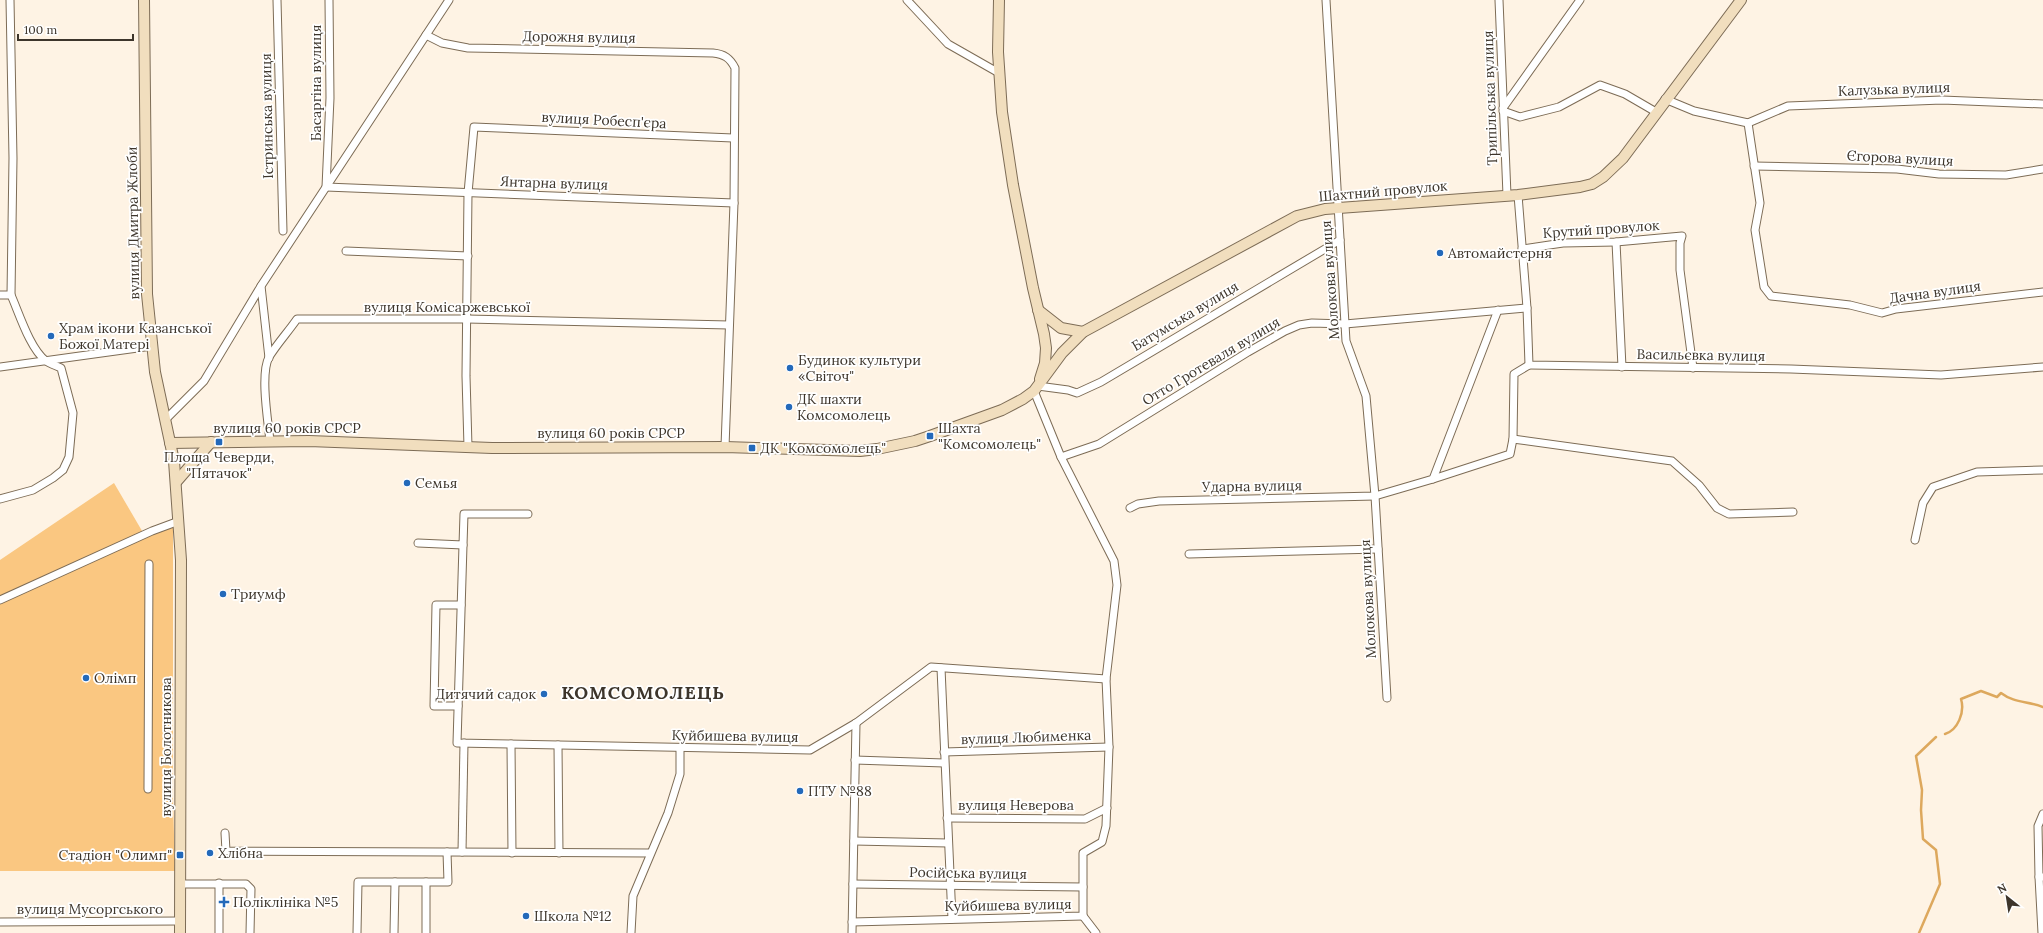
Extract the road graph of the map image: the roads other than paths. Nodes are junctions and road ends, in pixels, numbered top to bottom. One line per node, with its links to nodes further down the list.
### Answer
1 (10, 0): 39 (street)
2 (144, 0): 47 (street, вулиця Дмитра Жлоби)
3 (277, 0): 30 (street, Істринська вулиця)
4 (329, 0): 24 (street, Басаргіна вулиця)
5 (443, 0): 13 (street)
6 (449, 0): 13 (street)
7 (907, 0): 15 (street)
8 (999, 0): 15 (street)
9 (1326, 0): 29 (street, Молокова вулиця)
10 (1499, 0): 18 (street, Трипільська вулиця)
11 (1580, 0): 18 (street)
12 (1741, 0): 16 (street, Шахтний провулок)
13 (443, 9): 14 (street)
14 (426, 35): 21 (street, Дорожня вулиця); 24 (street)
15 (999, 73): 41 (street)
16 (1666, 100): 19 (street, Шахтний провулок); 20 (street)
17 (2043, 104): 20 (street, Калузька вулиця)
18 (1503, 109): 19 (street); 26 (street, Трипільська вулиця)
19 (1656, 112): 27 (street, Шахтний провулок)
20 (1748, 123): 22 (street)
21 (733, 138): 25 (street, вулиця Робесп'єра); 28 (street)
22 (1754, 166): 23 (street, Єгорова вулиця); 37 (street, Дачна вулиця)
23 (2043, 169)
24 (326, 187): 25 (street, Янтарна вулиця); 36 (street)
25 (468, 193): 28 (street, Янтарна вулиця); 35 (street)
26 (1507, 195): 27 (street, Шахтний провулок); 29 (street, Шахтний провулок)
27 (1518, 195): 33 (street)
28 (734, 203): 45 (street)
29 (1338, 208): 31 (street, Молокова вулиця); 46 (street, Шахтний провулок)
30 (283, 231)
31 (1340, 240): 44 (street, Молокова вулиця); 55 (street, Батумська вулиця)
32 (1616, 242): 33 (street, Крутий провулок); 52 (street); 54 (street, Крутий провулок)
33 (1522, 249): 40 (street)
34 (346, 251): 35 (street)
35 (468, 256): 43 (street)
36 (261, 286): 48 (street); 56 (street)
37 (2043, 292)
38 (0, 295): 39 (street)
39 (12, 295): 49 (street)
40 (1527, 308): 42 (street, Отто Гротеваля вулиця); 50 (street)
41 (1038, 310): 46 (street); 55 (street)
42 (1498, 310): 44 (street, Отто Гротеваля вулиця); 65 (street)
43 (467, 319): 45 (street, вулиця Комісаржевської); 48 (street, вулиця Комісаржевської); 61 (street)
44 (1345, 324): 63 (street, Отто Гротеваля вулиця); 67 (street, Молокова вулиця)
45 (729, 325): 62 (street)
46 (1083, 332): 55 (street, Шахтний провулок)
47 (152, 346): 49 (street); 56 (street, вулиця Дмитра Жлоби)
48 (269, 358): 58 (street, вулиця Комісаржевської)
49 (46, 361): 51 (street); 68 (street)
50 (1529, 365): 52 (street, Васильєвка вулиця); 57 (street)
51 (0, 367)
52 (1622, 367): 54 (street, Васильєвка вулиця)
53 (2043, 367): 54 (street, Васильєвка вулиця)
54 (1692, 368)
55 (1036, 389): 62 (street, вулиця 60 років СРСР); 63 (street, Куйбишева вулиця)
56 (165, 420): 60 (street, вулиця Дмитра Жлоби)
57 (1513, 439): 65 (street, Ударна вулиця); 70 (street)
58 (270, 441): 59 (street, вулиця 60 років СРСР); 61 (street, вулиця 60 років СРСР)
59 (211, 442): 60 (street, вулиця 60 років СРСР); 66 (street)
60 (170, 443): 66 (street, вулиця Дмитра Жлоби)
61 (468, 446): 62 (street, вулиця 60 років СРСР)
62 (725, 447)
63 (1061, 457): 82 (street, Куйбишева вулиця)
64 (2043, 470): 73 (street)
65 (1433, 479): 67 (street, Ударна вулиця)
66 (177, 482): 72 (street, вулиця Болотникова)
67 (1375, 496): 69 (street, Ударна вулиця); 76 (street, Молокова вулиця)
68 (0, 499)
69 (1130, 508)
70 (1793, 512)
71 (528, 514): 75 (street)
72 (179, 521): 79 (street); 110 (street, вулиця Болотникова)
73 (1915, 540)
74 (418, 543): 75 (street)
75 (463, 545): 80 (street)
76 (1378, 549): 77 (street); 83 (street, Молокова вулиця)
77 (1189, 554)
78 (149, 564): 94 (street)
79 (0, 600)
80 (461, 605): 84 (street); 84 (street)
81 (941, 668): 82 (street, Куйбишева вулиця); 85 (street, Куйбишева вулиця); 91 (street)
82 (1106, 679): 89 (street, Куйбишева вулиця)
83 (1387, 698)
84 (458, 706): 86 (street)
85 (856, 723): 90 (street, Куйбишева вулиця); 92 (street)
86 (461, 743): 87 (street, Куйбишева вулиця); 102 (street)
87 (512, 744): 88 (street, Куйбишева вулиця); 103 (street)
88 (558, 745): 90 (street, Куйбишева вулиця); 104 (street)
89 (1109, 747): 91 (street, вулиця Любименка); 95 (street, Куйбишева вулиця)
90 (680, 748): 105 (street)
91 (944, 752): 93 (street)
92 (855, 760): 93 (street); 99 (street)
93 (944, 763): 97 (street)
94 (148, 789)
95 (1107, 808): 97 (street, вулиця Неверова); 113 (street, Куйбишева вулиця)
96 (2043, 814): 106 (street)
97 (947, 818): 100 (street)
98 (225, 833): 101 (street)
99 (854, 841): 100 (street); 111 (street)
100 (948, 843): 112 (street)
101 (447, 852): 102 (street); 108 (street)
102 (462, 852): 103 (street)
103 (512, 852): 104 (street)
104 (559, 853): 105 (street)
105 (649, 853): 125 (street)
106 (2041, 877): 128 (street)
107 (395, 882): 108 (street); 122 (street); 123 (street)
108 (426, 882): 124 (street)
109 (219, 883): 110 (street); 120 (street); 121 (street)
110 (180, 884): 116 (street, вулиця Болотникова)
111 (853, 884): 112 (street, Російська вулиця); 118 (street)
112 (950, 885): 113 (street, Російська вулиця); 115 (street)
113 (1083, 887): 114 (street, Куйбишева вулиця)
114 (1083, 916): 115 (street, Куйбишева вулиця); 127 (street)
115 (952, 919): 118 (street, Куйбишева вулиця)
116 (180, 921): 117 (street, вулиця Мусоргського); 119 (street, вулиця Болотникова)
117 (0, 922)
118 (852, 922): 126 (street)
119 (180, 933)
120 (219, 933)
121 (250, 933)
122 (357, 933)
123 (394, 933)
124 (426, 933)
125 (631, 933)
126 (852, 933)
127 (1096, 933)
128 (2042, 933)

